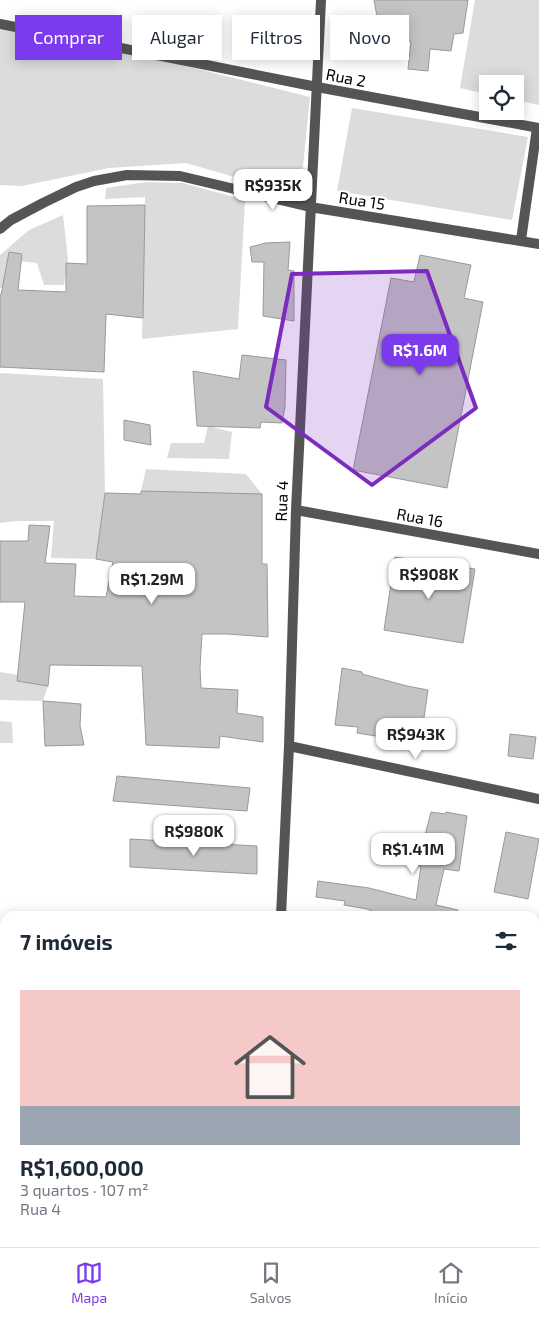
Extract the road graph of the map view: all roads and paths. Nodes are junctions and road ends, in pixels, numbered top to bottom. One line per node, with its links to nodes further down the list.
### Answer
1 (321, 0): 3 (street, Rua 4)
2 (0, 24): 3 (street, Rua 2)
3 (317, 87): 4 (street, Rua 2); 5 (street, Rua 4)
4 (538, 128): 7 (street)
5 (310, 207): 6 (street, Rua 15); 7 (street, Rua 15); 9 (street, Rua 4)
6 (0, 229)
7 (521, 240): 8 (street, Rua 15)
8 (539, 244)
9 (296, 510): 10 (street, Rua 16); 11 (street, Rua 4)
10 (539, 554)
11 (289, 746): 12 (street); 13 (street, Rua 4)
12 (539, 799)
13 (281, 911)

